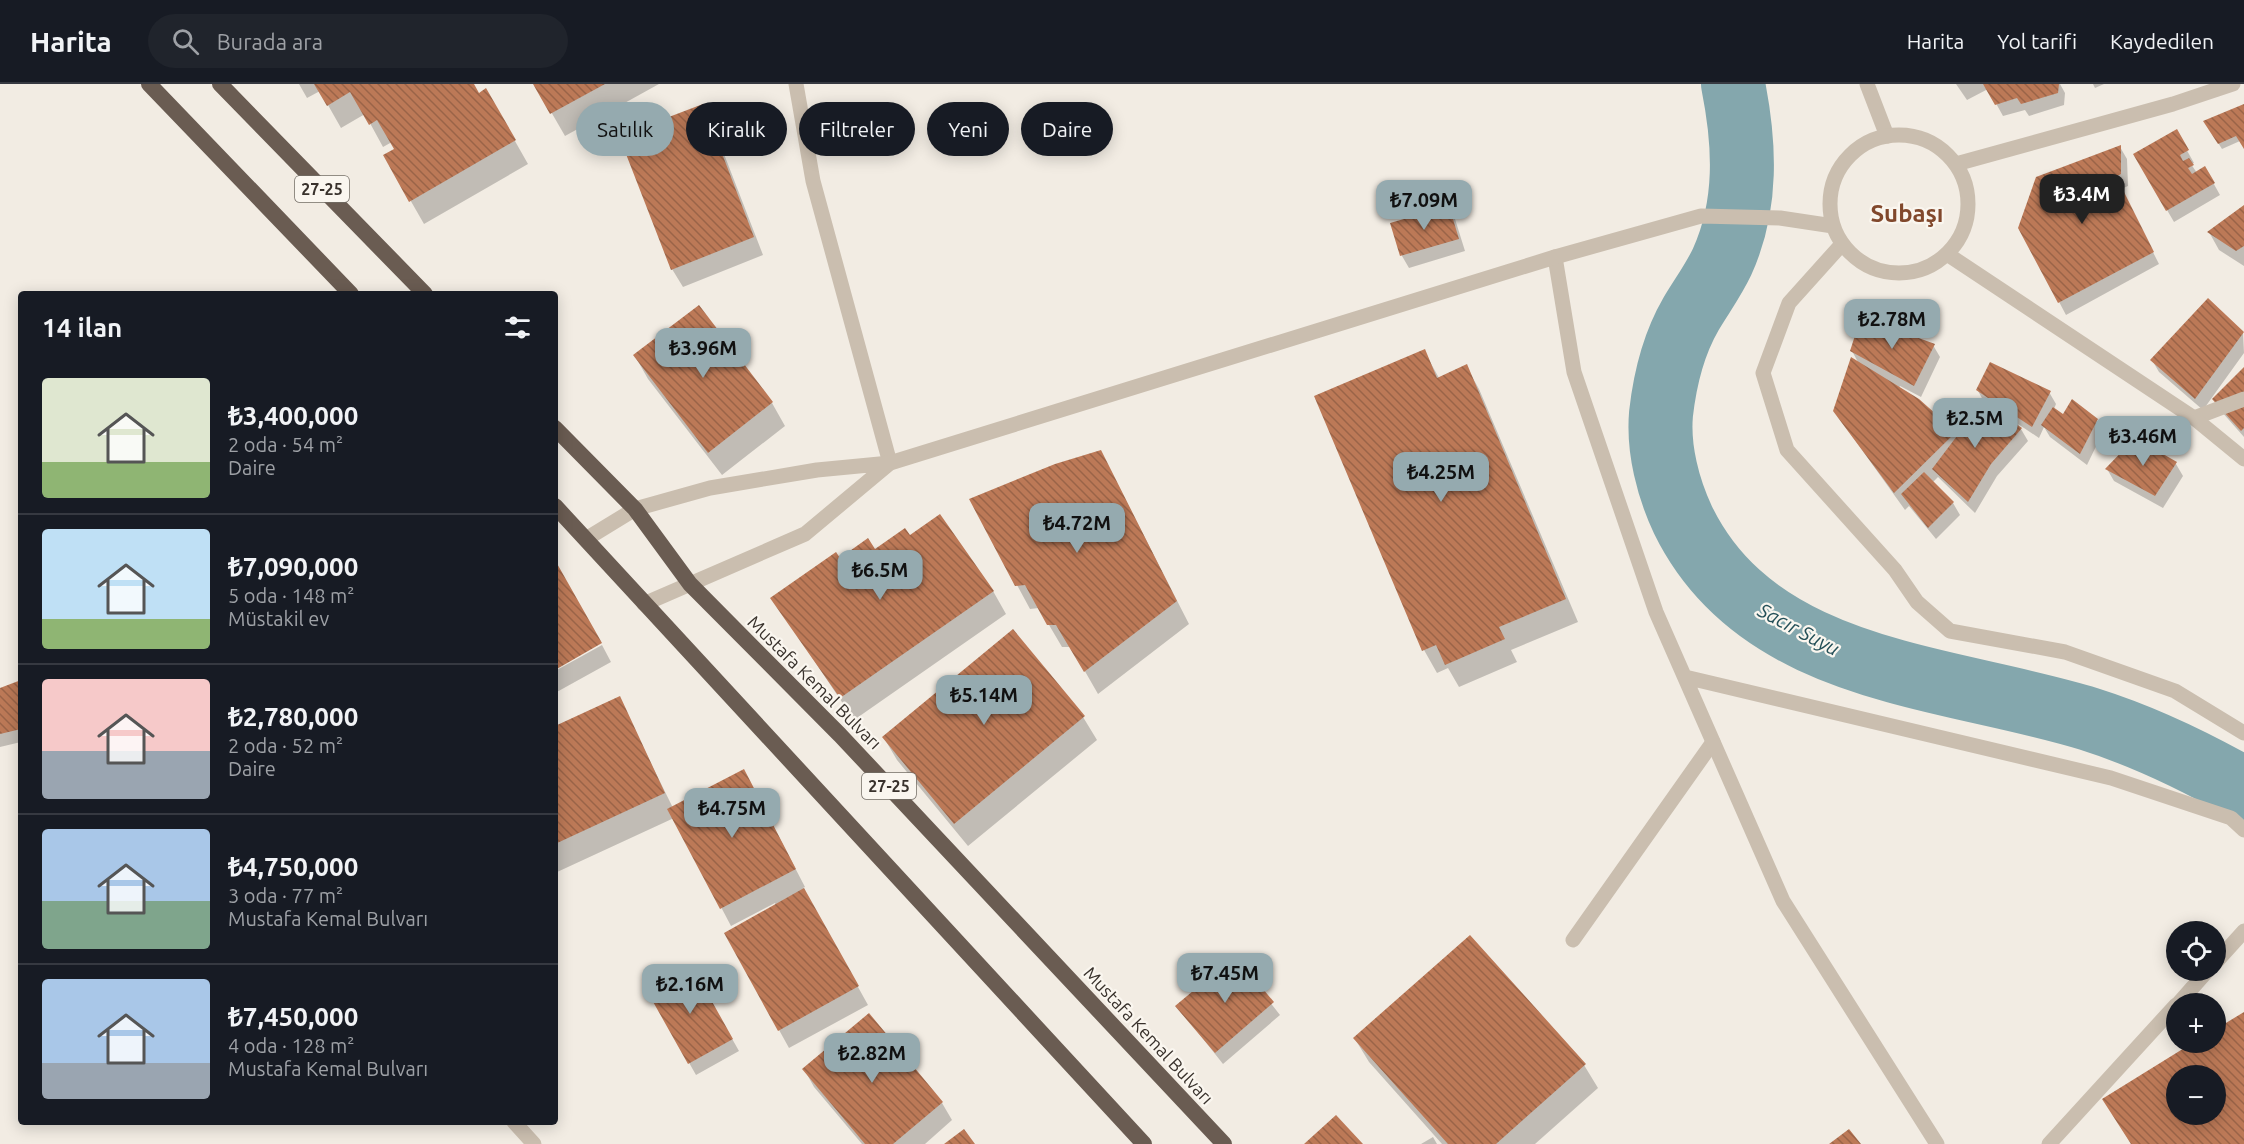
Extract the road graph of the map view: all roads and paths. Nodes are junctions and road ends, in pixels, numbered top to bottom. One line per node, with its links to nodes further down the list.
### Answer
1 (149, 84): 12 (highway, 27-25)
2 (220, 84): 13 (highway, 27-25)
3 (796, 84): 18 (street)
4 (1868, 84): 6 (street)
5 (2233, 84): 7 (street)
6 (1887, 136): 7 (street); 8 (street)
7 (1956, 164): 10 (street)
8 (1833, 226): 9 (street); 11 (street)
9 (1842, 244): 10 (street); 25 (street)
10 (1947, 254): 15 (street)
11 (1554, 257): 18 (street); 24 (street)
12 (348, 291)
13 (422, 291)
14 (2244, 399): 15 (street)
15 (2194, 418): 17 (street)
16 (558, 431): 20 (highway, Mustafa Kemal Bulvarı / 27-25)
17 (2244, 459)
18 (890, 463): 20 (street); 22 (street)
19 (558, 509): 21 (highway)
20 (635, 510): 21 (street); 22 (highway, Mustafa Kemal Bulvarı / 27-25)
21 (586, 539): 23 (highway)
22 (690, 584): 23 (street); 37 (highway, Mustafa Kemal Bulvarı / 27-25)
23 (644, 604): 36 (highway)
24 (1685, 677): 26 (street); 27 (street)
25 (2244, 733)
26 (1713, 742): 29 (street); 38 (street)
27 (2244, 830)
28 (2244, 931): 30 (street)
29 (1573, 940)
30 (2226, 951)
31 (2198, 981): 32 (street)
32 (2187, 993)
33 (2166, 1016): 39 (street)
34 (517, 1125): 35 (street)
35 (534, 1144)
36 (1144, 1144)
37 (1224, 1144)
38 (1937, 1144)
39 (2049, 1144)

